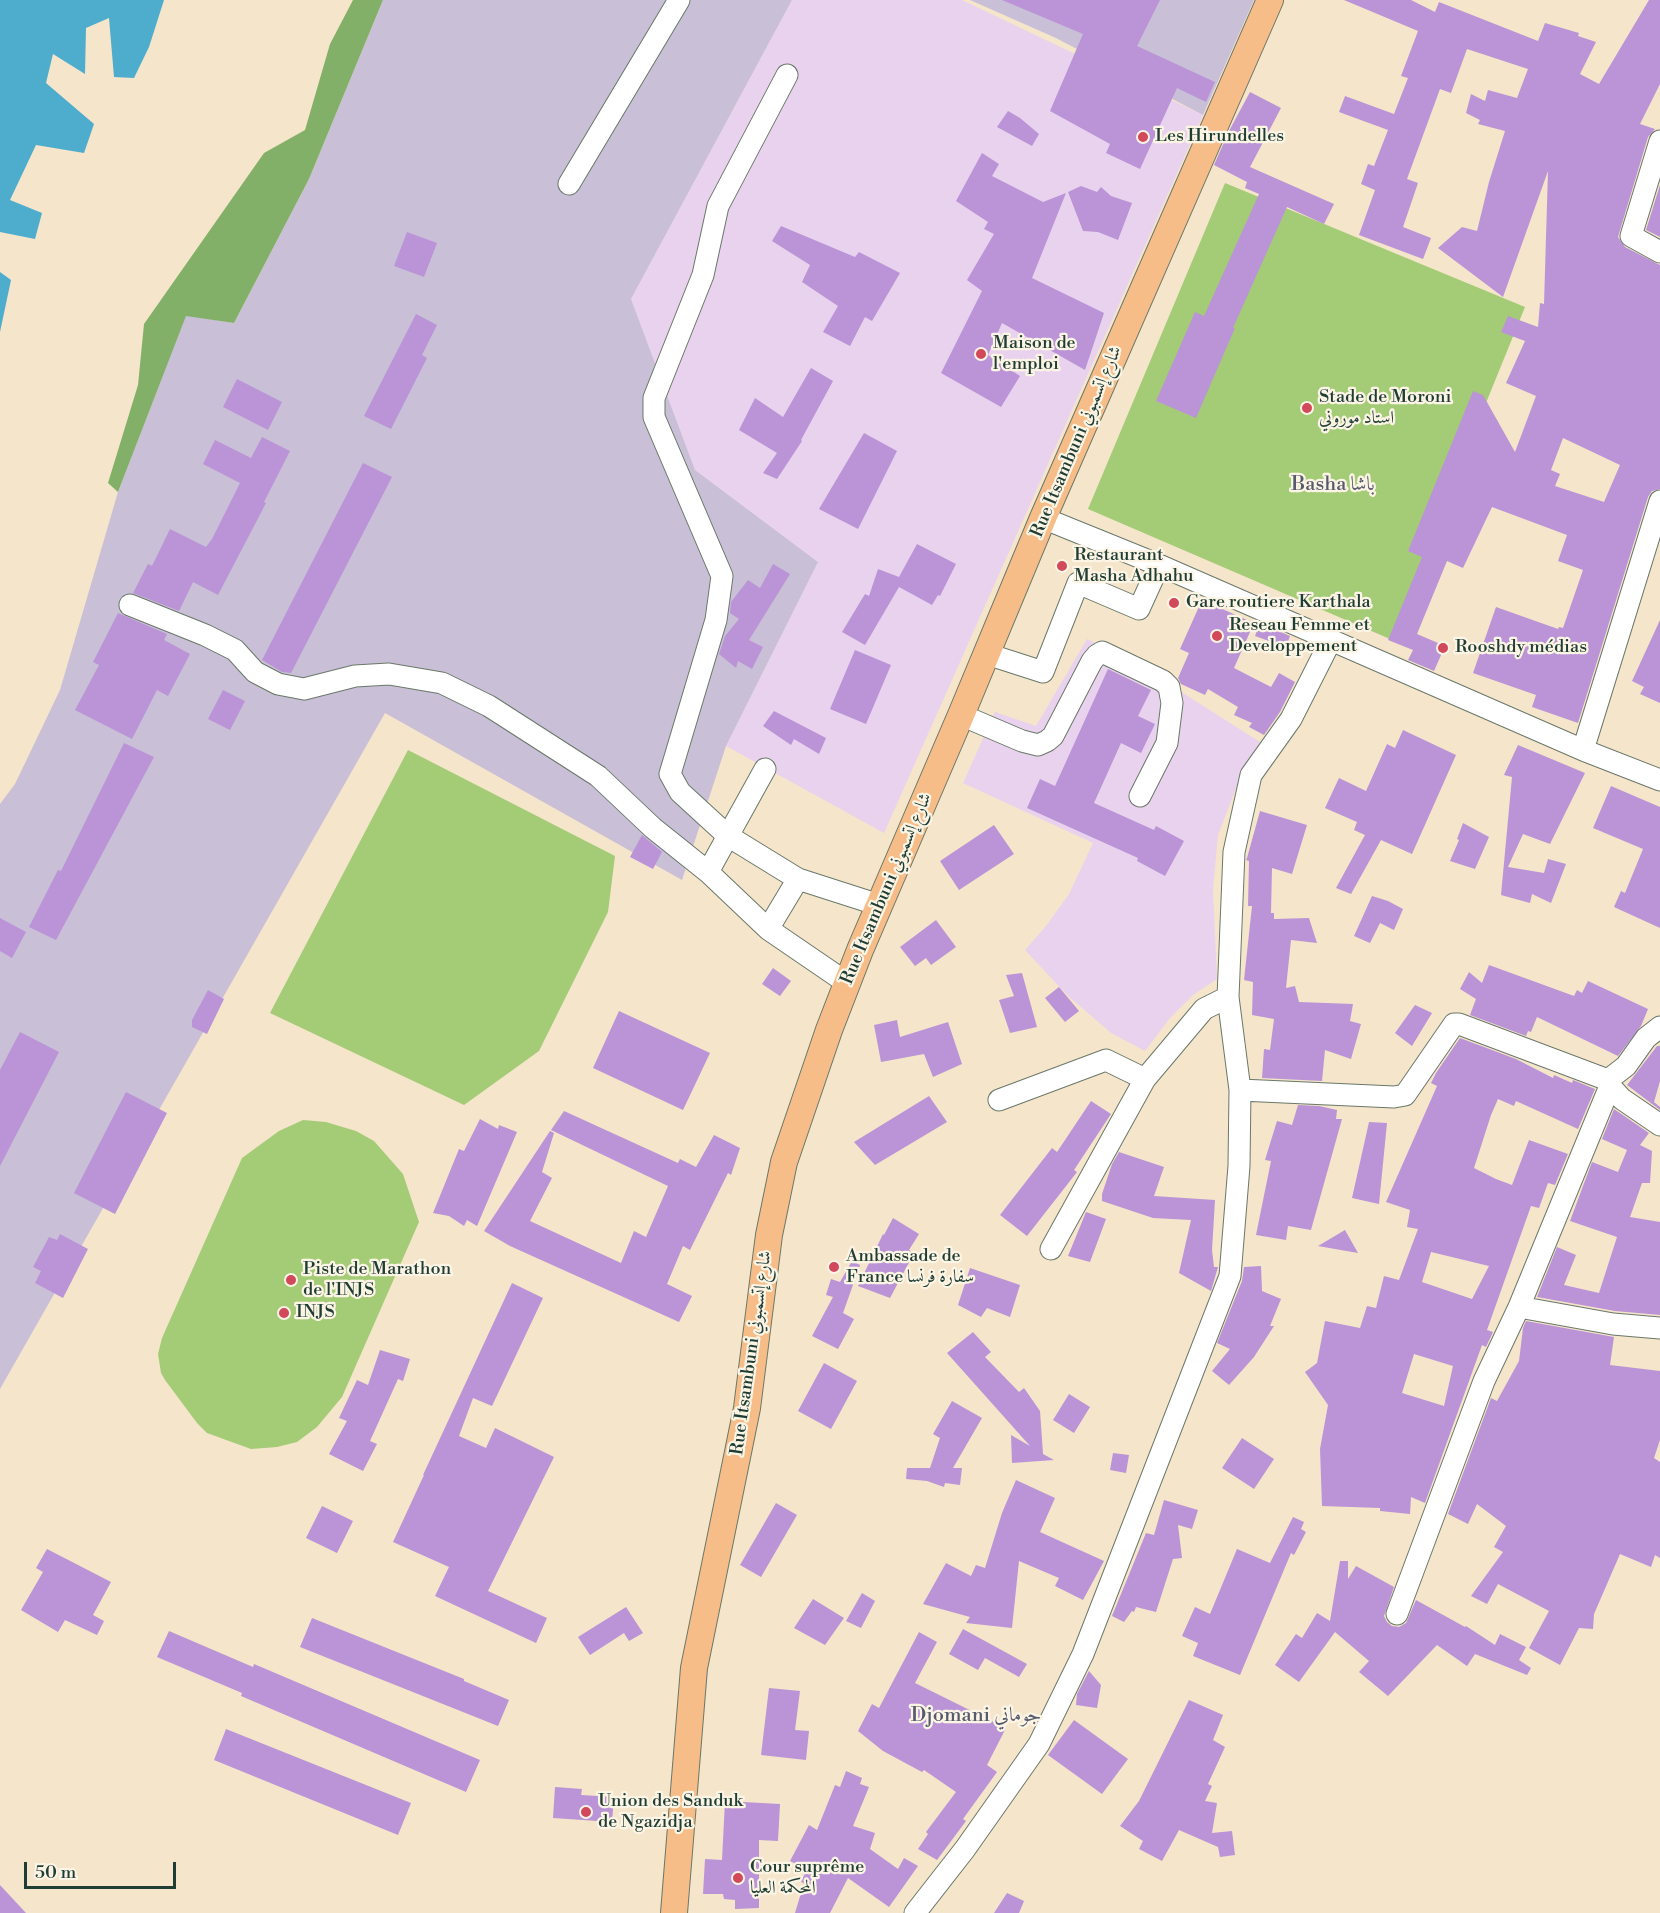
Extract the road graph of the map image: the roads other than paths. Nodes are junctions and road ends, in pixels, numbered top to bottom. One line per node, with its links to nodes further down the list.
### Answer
1 (678, 0): 5 (street)
2 (1270, 0): 8 (main road, Rue Itsambuni شارع إتسمبوني)
3 (787, 75): 18 (street)
4 (1660, 141): 6 (street)
5 (569, 184)
6 (1660, 252)
7 (1660, 501): 14 (street)
8 (1043, 518): 9 (street); 12 (main road, Rue Itsambuni شارع إتسمبوني)
9 (1159, 565): 11 (street); 12 (street)
10 (130, 605): 19 (street)
11 (1331, 640): 14 (street); 24 (street)
12 (987, 654): 13 (main road, Rue Itsambuni شارع إتسمبوني)
13 (961, 715): 17 (street); 21 (main road, Rue Itsambuni شارع إتسمبوني)
14 (1584, 750): 16 (street)
15 (765, 769): 18 (street)
16 (1660, 780)
17 (1140, 796)
18 (728, 836): 19 (street); 20 (street)
19 (708, 872): 22 (street)
20 (798, 879): 21 (street); 22 (street)
21 (879, 905): 23 (main road, Rue Itsambuni شارع إتسمبوني)
22 (768, 930): 23 (street)
23 (847, 983): 35 (main road, Rue Itsambuni شارع إتسمبوني)
24 (1228, 997): 26 (street); 28 (street)
25 (1660, 1027): 27 (street)
26 (1145, 1079): 29 (street); 31 (street)
27 (1609, 1083): 28 (street); 30 (street); 32 (street)
28 (1240, 1090): 38 (street)
29 (999, 1100)
30 (1660, 1125)
31 (1051, 1249)
32 (1519, 1307): 33 (street); 34 (street)
33 (1660, 1328)
34 (1397, 1614)
35 (682, 1829): 36 (main road); 37 (main road)
36 (674, 1913)
37 (686, 1913)
38 (915, 1913)

